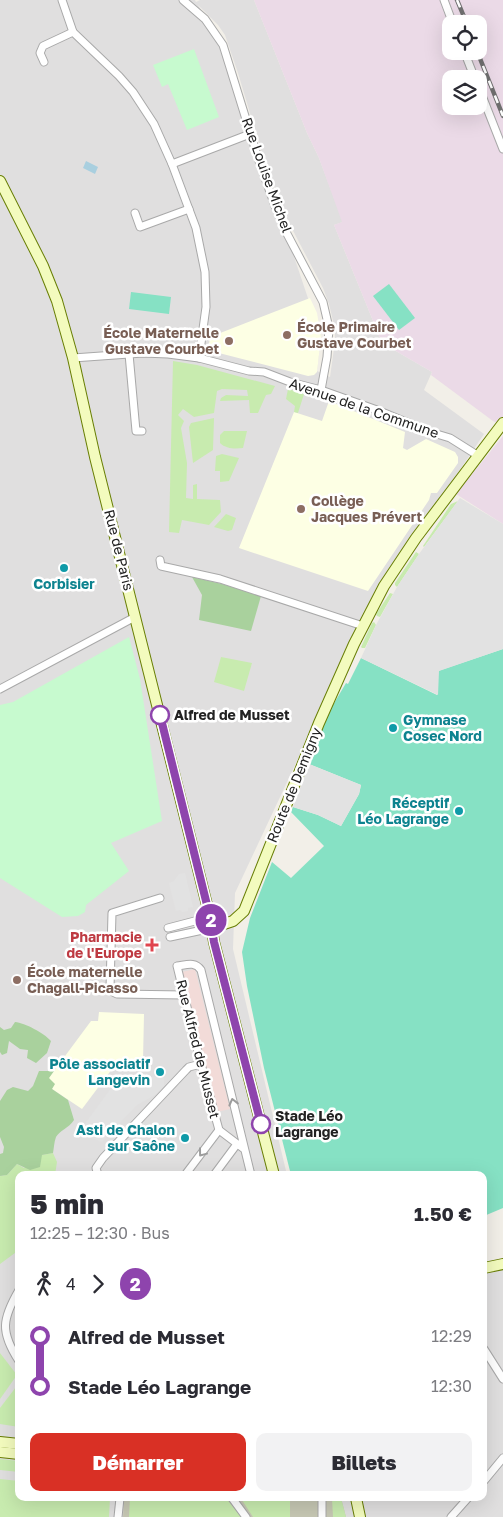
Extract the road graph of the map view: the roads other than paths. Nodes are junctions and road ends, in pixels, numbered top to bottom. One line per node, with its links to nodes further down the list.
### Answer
1 (62, 0): 5 (street)
2 (182, 0): 8 (street, Rue Louise Michel)
3 (444, 0): 4 (street)
4 (450, 15)
5 (73, 32): 6 (street); 10 (street)
6 (44, 62)
7 (487, 108): 9 (street)
8 (250, 134): 10 (street); 17 (street, Rue Louise Michel)
9 (503, 149)
10 (172, 164): 12 (street)
11 (0, 182): 15 (main road, Rue de Paris)
12 (189, 209): 13 (street); 16 (street)
13 (136, 213)
14 (129, 354): 15 (street, Avenue de la Commune); 16 (street, Avenue de la Commune); 19 (street)
15 (73, 358): 22 (main road, Rue de Paris)
16 (199, 358): 17 (street, Avenue de la Commune)
17 (321, 390): 20 (street, Avenue de la Commune)
18 (503, 423): 20 (main road, Route de Demigny)
19 (142, 431)
20 (478, 455): 23 (main road, Route de Demigny)
21 (160, 560): 23 (street)
22 (135, 617): 24 (street); 26 (main road, Rue de Paris)
23 (363, 626): 26 (main road, Route de Demigny)
24 (1, 686)
25 (160, 898): 29 (street)
26 (211, 922): 27 (street); 28 (street); 38 (main road, Rue de Paris)
27 (168, 928)
28 (170, 937)
29 (184, 995): 30 (street, Rue Alfred de Musset); 33 (street, Rue Alfred de Musset, one-way to 29)
30 (201, 1064): 31 (street, Rue Alfred de Musset); 34 (street)
31 (219, 1130): 32 (street, Rue Alfred de Musset); 35 (street, one-way to 35)
32 (237, 1144): 33 (street, Rue Alfred de Musset); 36 (street)
33 (244, 1150): 37 (street, Rue Alfred de Musset)
34 (97, 1171)
35 (188, 1171)
36 (217, 1171)
37 (249, 1171)
38 (273, 1171)
39 (503, 1264): 40 (main road)
40 (487, 1267)
41 (15, 1297): 43 (street)
42 (487, 1354): 44 (street)
43 (15, 1355)
44 (503, 1379)
45 (0, 1442): 46 (main road)
46 (15, 1447)
47 (15, 1448): 48 (main road)
48 (0, 1452)
49 (503, 1458): 50 (street)
50 (487, 1477)
51 (120, 1501): 56 (street)
52 (234, 1501): 57 (street)
53 (322, 1501): 58 (street)
54 (357, 1501): 59 (main road)
55 (465, 1501): 60 (street)
56 (118, 1517)
57 (246, 1517)
58 (322, 1517)
59 (360, 1517)
60 (451, 1517)

